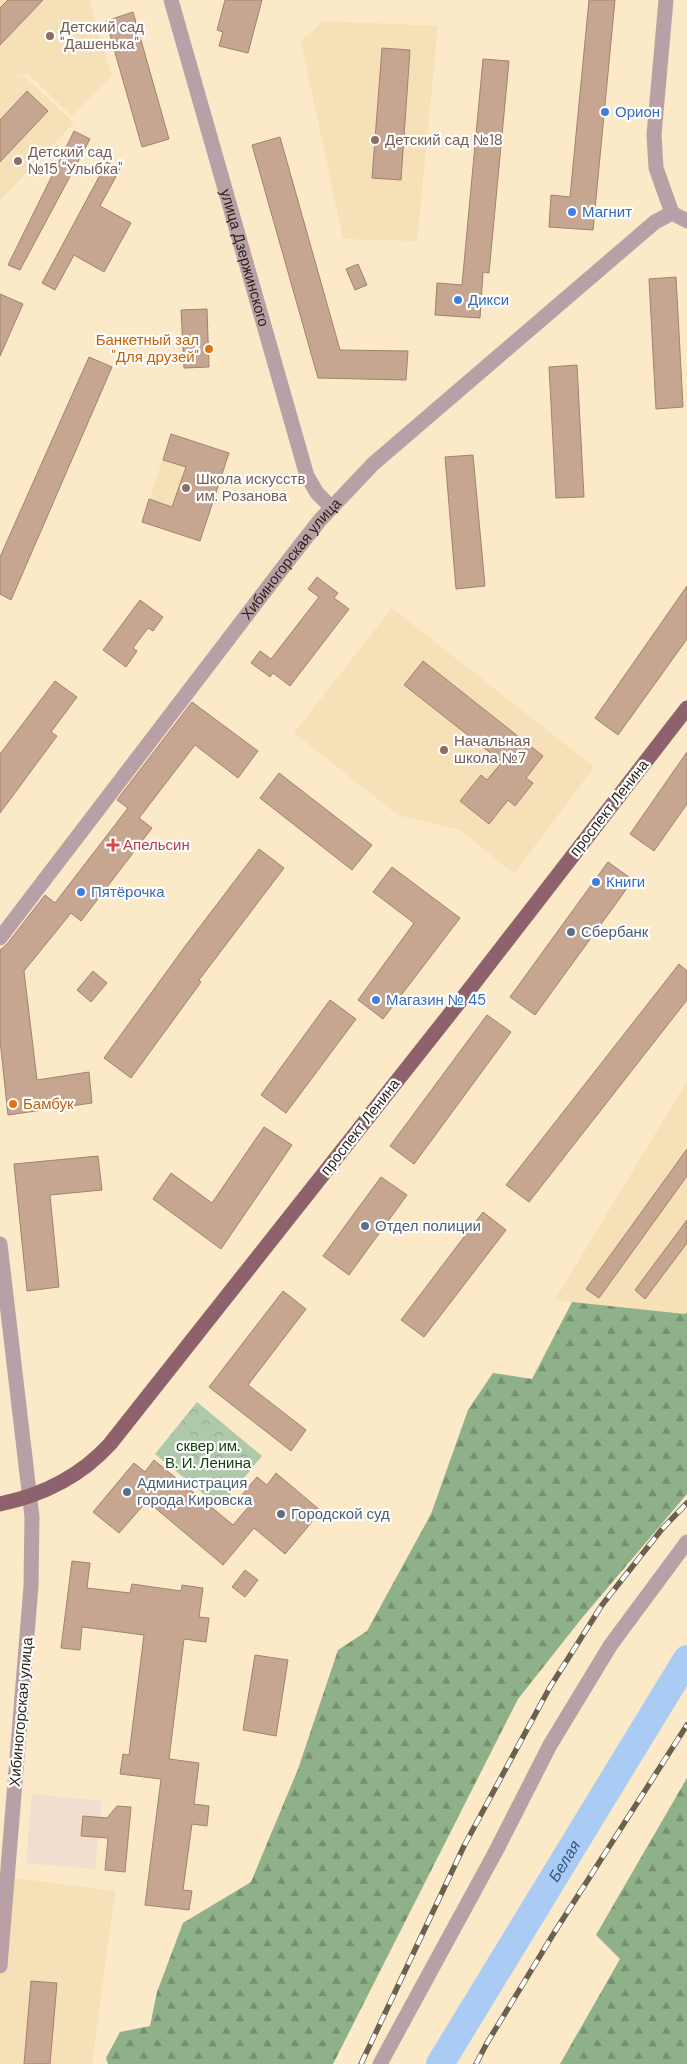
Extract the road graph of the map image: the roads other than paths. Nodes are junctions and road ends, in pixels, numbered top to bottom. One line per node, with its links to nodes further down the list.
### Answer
1 (171, 0): 5 (street, улица Дзержинского)
2 (666, 0): 3 (street)
3 (672, 213): 4 (street); 5 (street, Хибиногорская улица)
4 (687, 220)
5 (331, 507): 7 (street, Хибиногорская улица)
6 (687, 708): 9 (main road, проспект Ленина)
7 (0, 938)
8 (0, 1244): 9 (street, Хибиногорская улица)
9 (30, 1497): 10 (main road, проспект Ленина); 12 (street, Хибиногорская улица)
10 (0, 1504)
11 (687, 1542): 13 (street)
12 (0, 1966)
13 (380, 2064)

